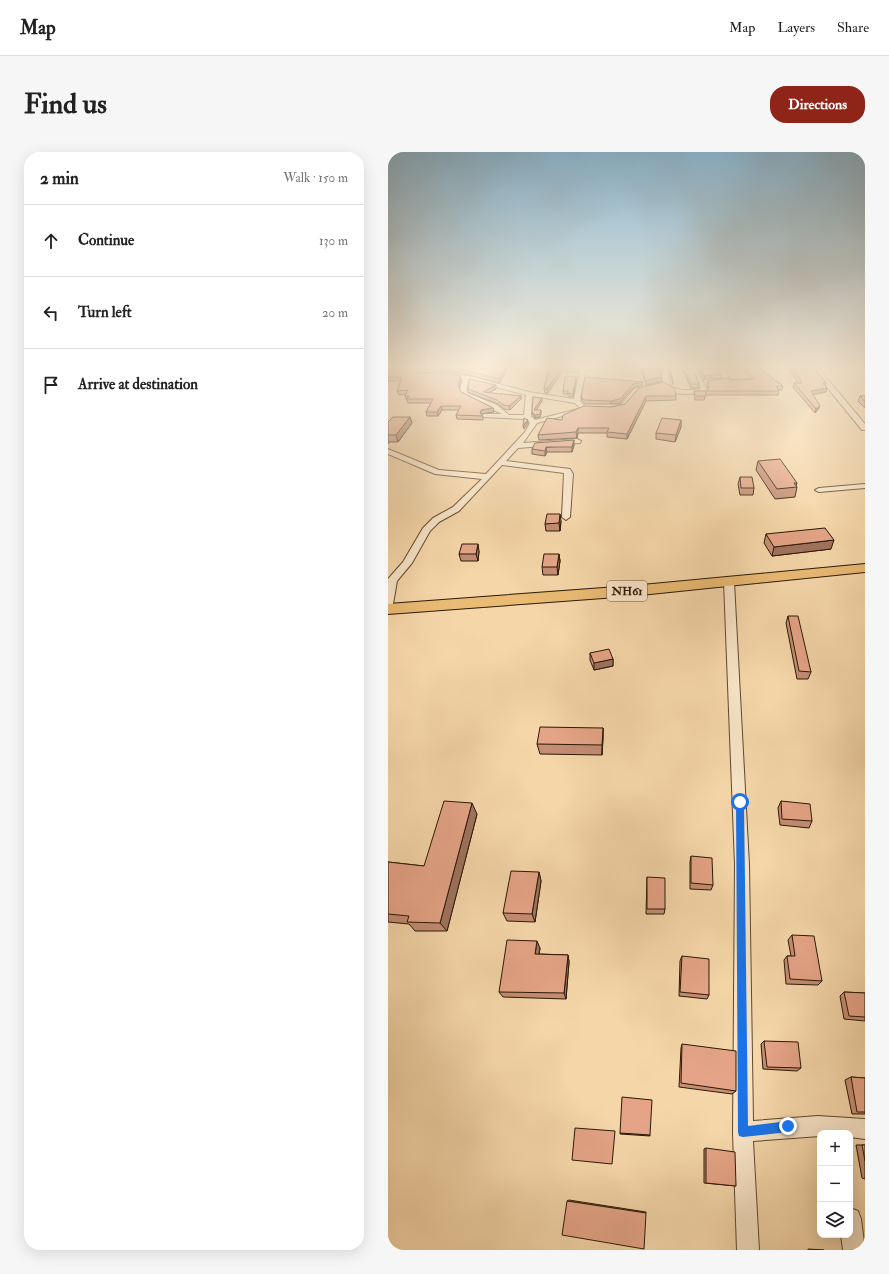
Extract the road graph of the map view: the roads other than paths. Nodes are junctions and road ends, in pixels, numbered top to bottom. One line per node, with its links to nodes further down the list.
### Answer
1 (531, 420): 3 (street)
2 (576, 441): 3 (street)
3 (515, 446): 5 (street)
4 (388, 451): 6 (street)
5 (501, 463): 6 (street); 9 (street)
6 (488, 477): 13 (street)
7 (865, 486): 8 (street)
8 (818, 490)
9 (566, 517)
10 (865, 559): 13 (highway, NH61)
11 (865, 568): 12 (highway, NH61)
12 (729, 582): 13 (highway, NH61); 16 (street)
13 (388, 602)
14 (838, 1129): 15 (street); 16 (street)
15 (865, 1129)
16 (743, 1132): 18 (street)
17 (852, 1238): 19 (street)
18 (748, 1250)
19 (854, 1250)

